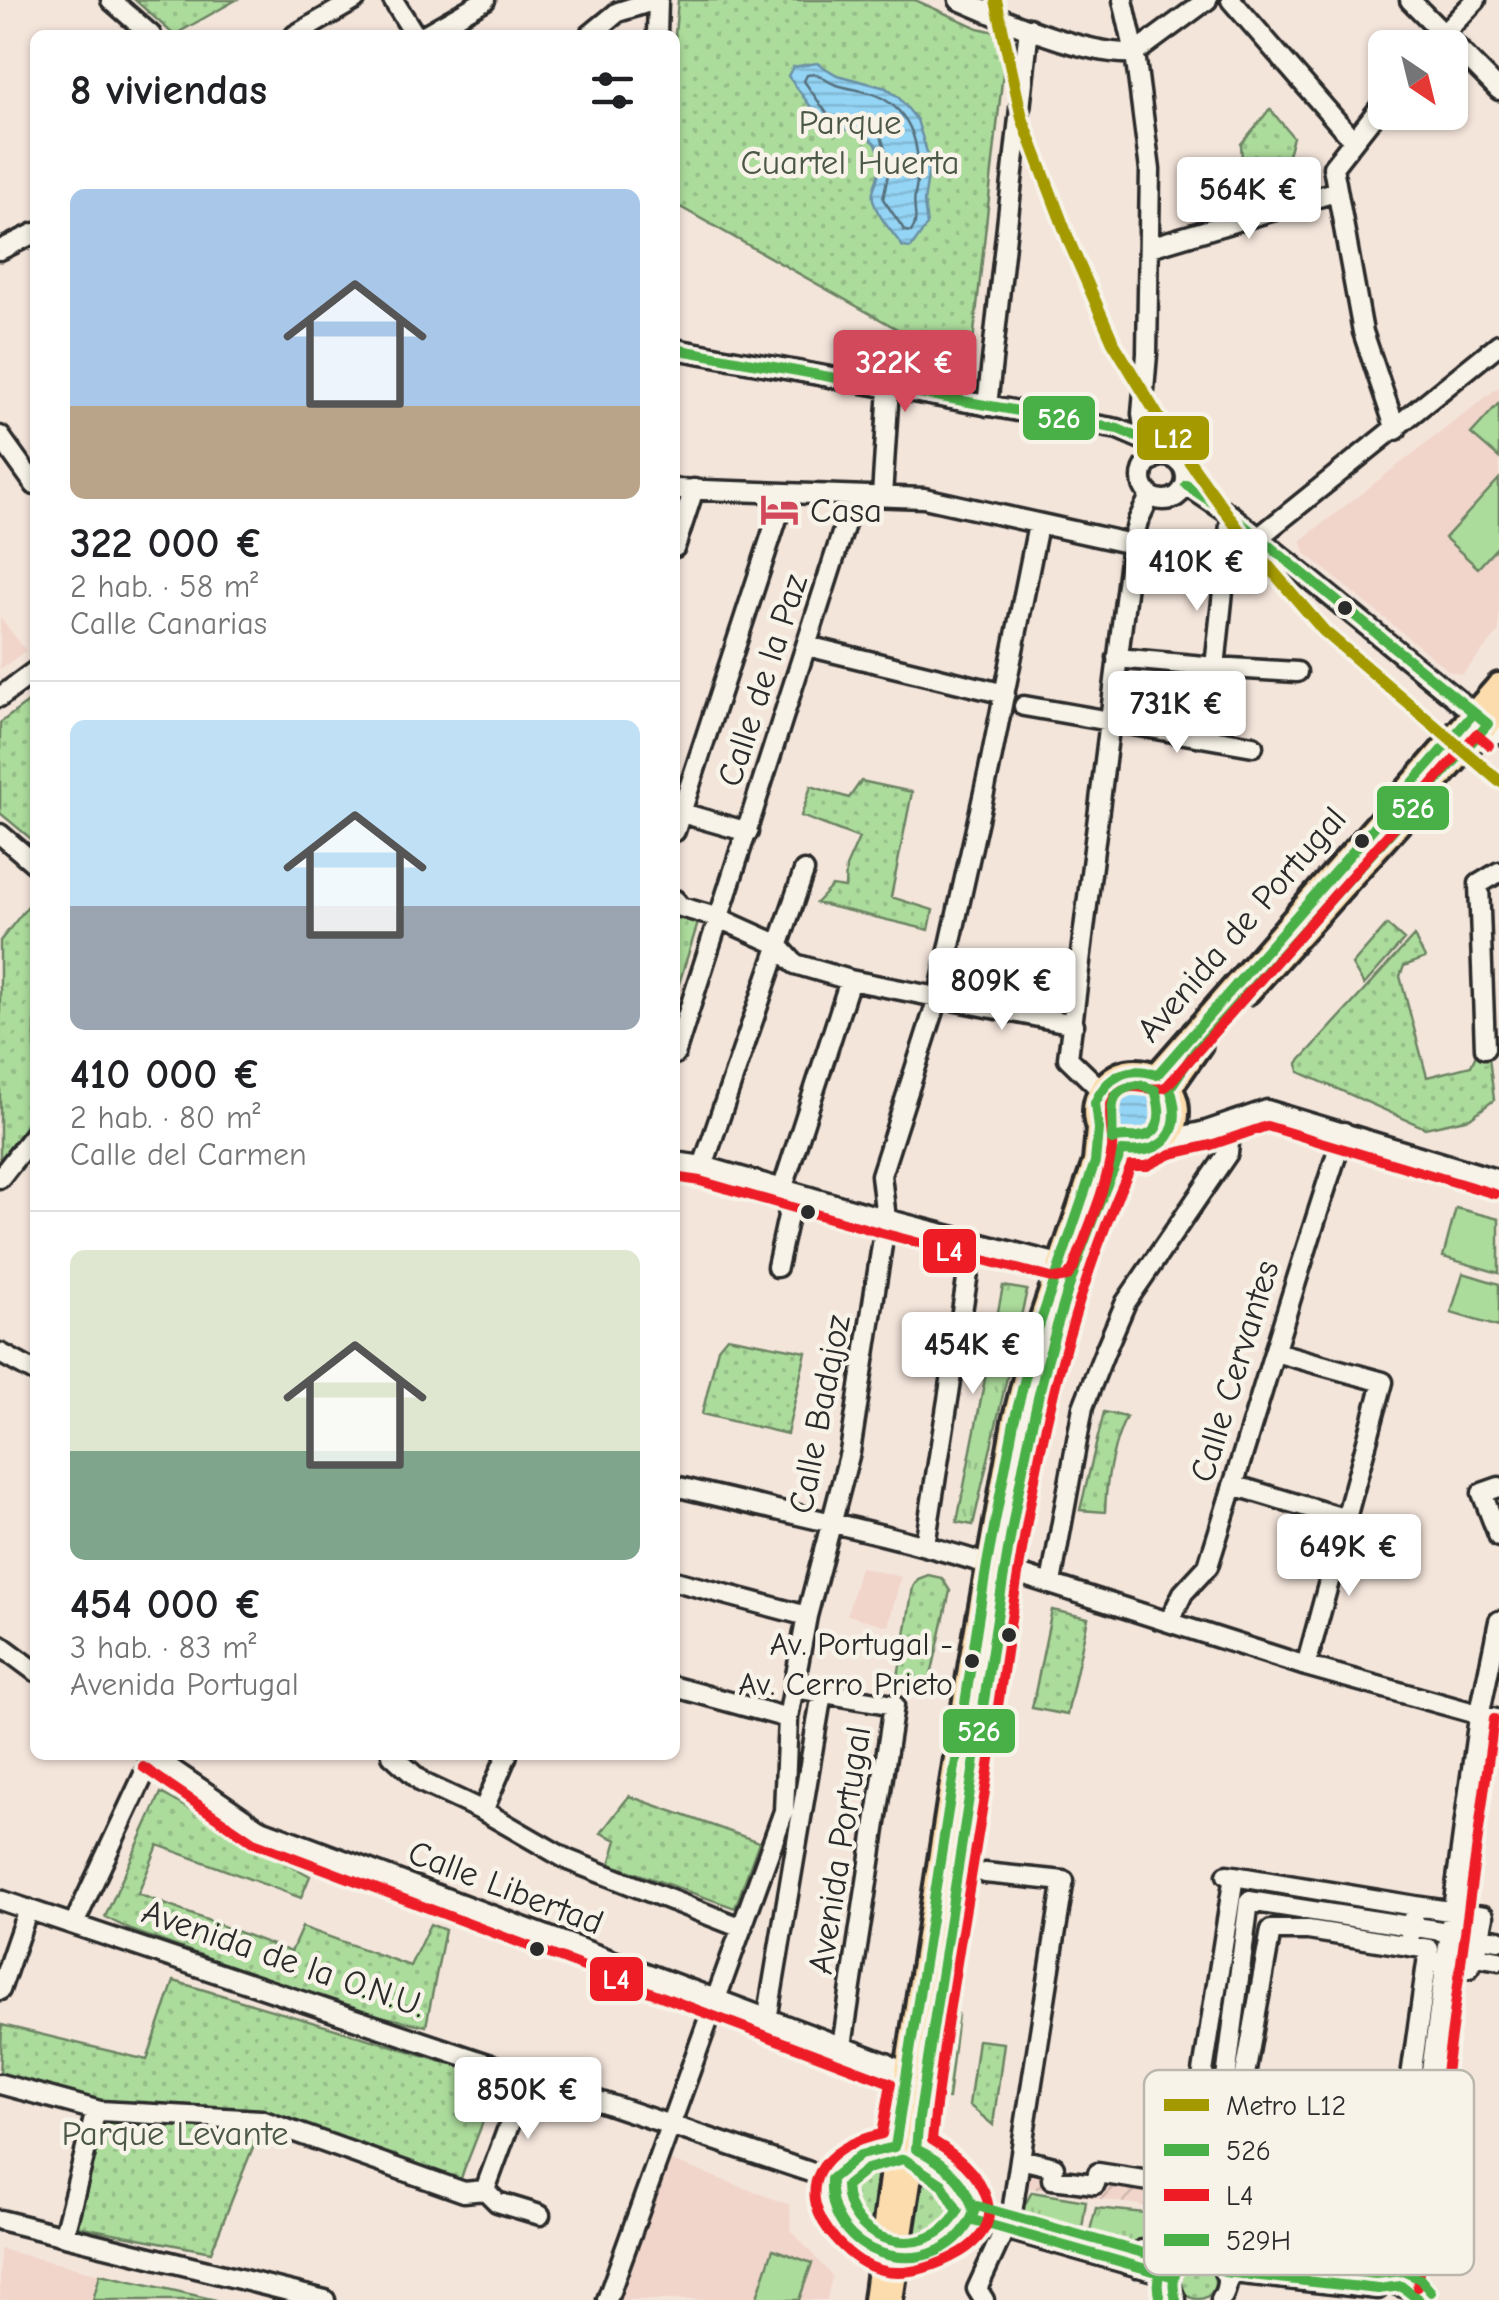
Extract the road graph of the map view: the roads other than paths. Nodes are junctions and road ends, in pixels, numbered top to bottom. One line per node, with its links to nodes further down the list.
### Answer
1 (111, 0): 13 (street)
2 (355, 0): 14 (street)
3 (393, 0): 15 (street)
4 (485, 0): 16 (street)
5 (657, 0): 17 (street); 18 (street)
6 (959, 0): 12 (street)
7 (1123, 0): 21 (street)
8 (1207, 0): 21 (street)
9 (1231, 0): 25 (street)
10 (1410, 0): 19 (street)
11 (1476, 0): 20 (street)
12 (1029, 28): 21 (street); 33 (street)
13 (145, 30)
14 (304, 30)
15 (411, 30)
16 (433, 30)
17 (596, 30)
18 (658, 30)
19 (1429, 30)
20 (1447, 30)
21 (1135, 54): 28 (street)
22 (1468, 66): 23 (street)
23 (1499, 90)
24 (1368, 121): 25 (street)
25 (1352, 139): 26 (street)
26 (1335, 192): 28 (street); 34 (street)
27 (30, 235): 29 (street)
28 (1150, 246): 36 (street)
29 (0, 250)
30 (1499, 344): 34 (street)
31 (680, 350): 32 (street)
32 (888, 388): 33 (street); 42 (street)
33 (987, 406): 36 (street)
34 (1396, 430): 47 (street)
35 (0, 436): 37 (street)
36 (1151, 449): 38 (street); 43 (street)
37 (30, 478)
38 (1186, 485): 43 (street); 45 (street)
39 (684, 489): 40 (street); 44 (street)
40 (786, 494): 41 (street); 61 (street)
41 (854, 496): 42 (street); 49 (street, Calle de la Paz)
42 (882, 496): 46 (street)
43 (1150, 496): 48 (street)
44 (680, 515)
45 (1231, 516): 47 (street); 51 (street)
46 (1038, 525): 48 (street); 55 (street, Calle Badajoz)
47 (1258, 538): 59 (street)
48 (1132, 544): 50 (street)
49 (808, 646): 55 (street); 63 (street, Calle de la Paz)
50 (1118, 658): 51 (street); 58 (street)
51 (1215, 667): 52 (street)
52 (1297, 672)
53 (30, 675): 56 (street)
54 (1499, 685): 59 (main road, Avenida de Portugal)
55 (1004, 694): 72 (street, Calle Badajoz)
56 (0, 696)
57 (1024, 706): 58 (street)
58 (1109, 719): 60 (street); 73 (street)
59 (1490, 721): 76 (main road, Avenida de Portugal)
60 (1253, 746)
61 (680, 809)
62 (680, 819): 63 (street)
63 (748, 832): 69 (street, Calle de la Paz)
64 (0, 834): 65 (street)
65 (30, 860)
66 (804, 871): 70 (street)
67 (1499, 872): 75 (street)
68 (680, 907): 69 (street)
69 (719, 918): 70 (street); 74 (street, Calle de la Paz)
70 (777, 944): 71 (street); 85 (street)
71 (850, 980): 72 (street); 88 (street)
72 (939, 996): 73 (street); 89 (street, Calle Badajoz)
73 (1074, 1024): 77 (street)
74 (680, 1039)
75 (1485, 1048)
76 (1164, 1081): 77 (main road); 82 (main road)
77 (1100, 1090): 78 (main road)
78 (1098, 1128): 83 (main road); 91 (main road)
79 (1206, 1131): 80 (street); 82 (street); 105 (street)
80 (1344, 1132): 87 (street); 93 (street, Calle Cervantes)
81 (30, 1139): 86 (street)
82 (1166, 1140): 83 (main road)
83 (1122, 1150): 103 (main road)
84 (680, 1163): 85 (street)
85 (702, 1166): 88 (street)
86 (0, 1178)
87 (1499, 1180)
88 (788, 1191): 89 (street); 92 (street)
89 (886, 1220): 90 (street); 100 (street, Calle Badajoz)
90 (973, 1242): 91 (street); 102 (street)
91 (1059, 1264): 103 (main road)
92 (777, 1267)
93 (1275, 1352): 96 (street, Calle Cervantes); 99 (street)
94 (0, 1353): 95 (street)
95 (30, 1369)
96 (1234, 1485): 99 (street); 107 (street, Calle Cervantes)
97 (1499, 1486): 101 (street)
98 (680, 1487): 100 (street)
99 (1347, 1519): 111 (street)
100 (832, 1526): 102 (street); 106 (street, Calle Badajoz)
101 (1499, 1538)
102 (925, 1545): 103 (street)
103 (995, 1567): 105 (street); 149 (main road); 154 (main road)
104 (680, 1583): 106 (street)
105 (1050, 1583): 107 (street)
106 (807, 1616): 113 (street, Calle Badajoz)
107 (1170, 1620): 111 (street)
108 (1499, 1620): 115 (street)
109 (0, 1645): 110 (street)
110 (30, 1666)
111 (1306, 1666): 115 (street)
112 (680, 1688): 116 (street)
113 (794, 1688): 114 (street, Avenida Portugal); 116 (street, Calle Badajoz)
114 (822, 1693): 142 (street); 143 (street, Avenida Portugal)
115 (1479, 1717): 117 (street); 127 (street)
116 (788, 1718): 130 (street, Calle Badajoz)
117 (1499, 1720)
118 (150, 1760): 129 (street)
119 (159, 1760): 141 (street, Calle Libertad)
120 (398, 1760): 122 (street)
121 (505, 1760): 122 (street)
122 (483, 1810): 130 (street)
123 (985, 1873): 155 (street)
124 (0, 1900): 126 (street, Avenida de la O.N.U.)
125 (1415, 1906): 127 (street); 132 (street); 137 (street)
126 (28, 1909): 129 (street, Avenida de la O.N.U.); 140 (street)
127 (1452, 1911): 128 (street); 131 (street)
128 (1491, 1917): 134 (street)
129 (74, 1924): 150 (street, Avenida de la O.N.U.)
130 (742, 1928): 141 (street, Calle Badajoz)
131 (1449, 1933): 132 (street); 134 (street); 136 (street)
132 (1410, 1936): 136 (street); 138 (street); 139 (street)
133 (1499, 1940): 134 (street)
134 (1478, 1947): 135 (street); 136 (street)
135 (1499, 1960)
136 (1436, 1961): 147 (street); 148 (street)
137 (1220, 1962): 138 (street); 144 (street)
138 (1240, 1964): 139 (street); 145 (street)
139 (1262, 1967): 146 (street)
140 (0, 1990)
141 (716, 2002): 142 (street, Calle Libertad); 153 (street, Calle Badajoz)
142 (767, 2020): 143 (street, Calle Libertad)
143 (842, 2046): 149 (street, Calle Libertad)
144 (1212, 2070)
145 (1223, 2070)
146 (1235, 2070)
147 (1417, 2070)
148 (1425, 2070)
149 (908, 2075): 154 (main road)
150 (527, 2076): 153 (street, Avenida de la O.N.U.); 158 (street)
151 (0, 2084): 152 (street)
152 (96, 2110): 158 (street); 163 (street)
153 (672, 2125): 156 (street, Avenida de la O.N.U.); 176 (street, Calle Badajoz)
154 (906, 2148): 156 (main road); 161 (main road); 165 (main road)
155 (1020, 2159): 157 (street); 162 (street)
156 (830, 2179): 165 (main road)
157 (1144, 2180)
158 (484, 2190): 159 (street)
159 (540, 2215)
160 (0, 2220): 163 (street)
161 (972, 2220): 162 (street); 165 (main road)
162 (1005, 2229): 166 (street); 179 (street)
163 (64, 2234): 175 (street)
164 (1144, 2250): 166 (street)
165 (890, 2256): 177 (main road); 178 (main road)
166 (1138, 2266): 167 (street)
167 (1144, 2268)
168 (1168, 2275): 172 (street)
169 (1225, 2275): 181 (street)
170 (1244, 2275): 174 (street)
171 (1403, 2275): 173 (street)
172 (1171, 2276): 180 (street)
173 (1402, 2285): 174 (street); 182 (street)
174 (1374, 2295)
175 (326, 2300)
176 (607, 2300)
177 (875, 2300)
178 (891, 2300)
179 (984, 2300)
180 (1176, 2300)
181 (1221, 2300)
182 (1419, 2300)

